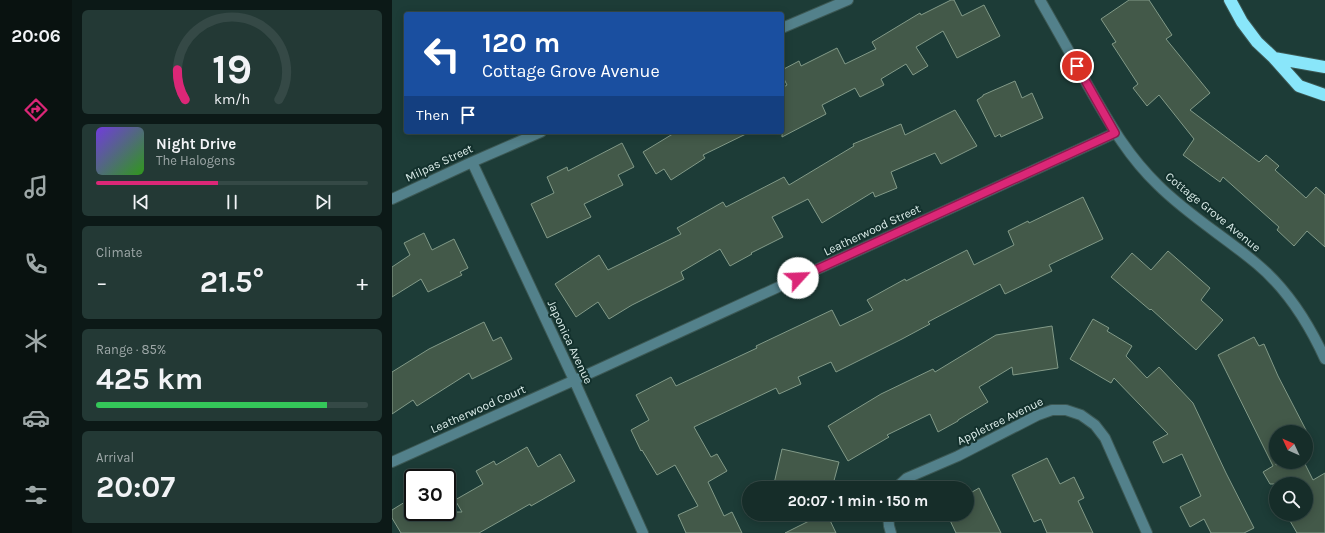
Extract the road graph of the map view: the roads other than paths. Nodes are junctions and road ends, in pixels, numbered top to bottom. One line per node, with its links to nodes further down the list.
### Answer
1 (848, 0): 4 (street)
2 (1040, 0): 8 (street, Cottage Grove Avenue)
3 (1230, 0): 5 (highway)
4 (784, 27)
5 (1274, 58): 6 (highway); 7 (highway)
6 (1325, 68)
7 (1325, 95)
8 (1115, 133): 12 (street, Cottage Grove Avenue); 13 (street, Leatherwood Street)
9 (536, 134): 10 (street, Milpas Street)
10 (472, 162): 11 (street, Milpas Street); 13 (street, Japonica Avenue)
11 (392, 199)
12 (1325, 359)
13 (574, 380): 14 (street, Leatherwood Court); 17 (street, Japonica Avenue)
14 (392, 462)
15 (904, 481): 19 (street, Appletree Avenue)
16 (889, 521): 18 (street)
17 (643, 533)
18 (891, 533)
19 (1147, 533)

